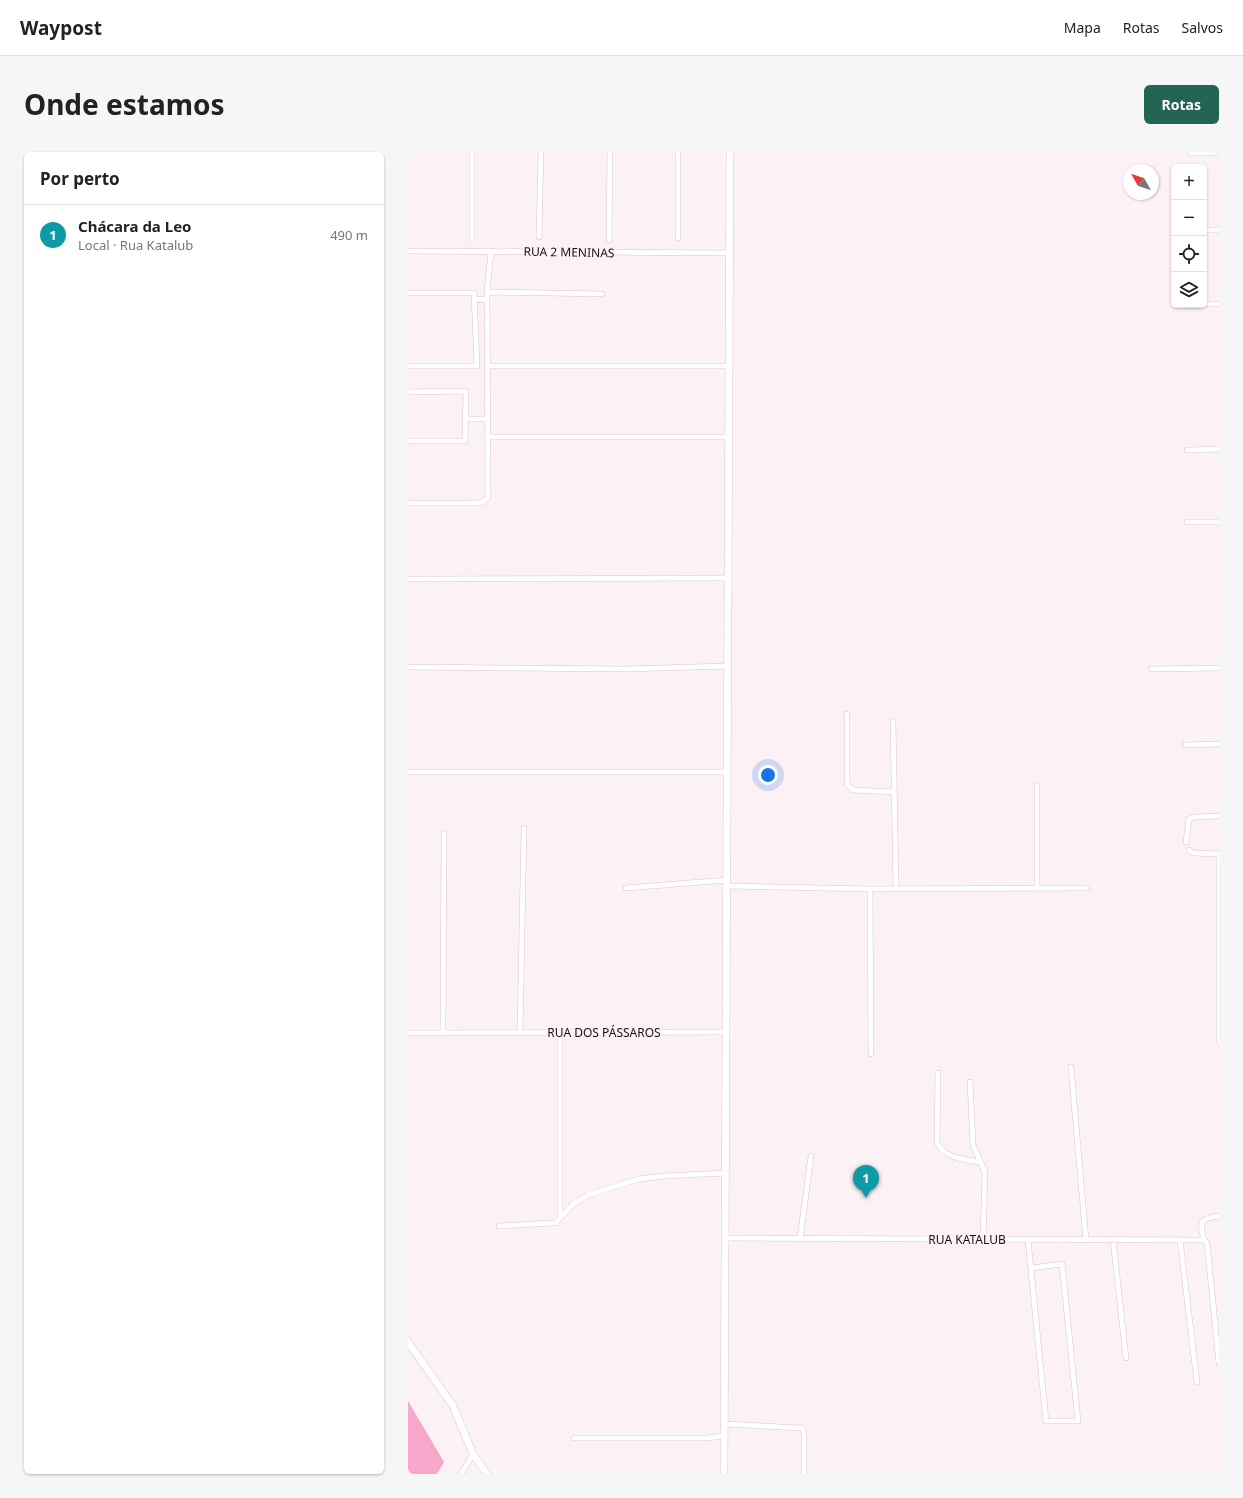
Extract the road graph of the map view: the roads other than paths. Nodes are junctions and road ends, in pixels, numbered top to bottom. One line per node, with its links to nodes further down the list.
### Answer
1 (472, 152): 12 (street)
2 (541, 152): 10 (street)
3 (610, 152): 13 (street)
4 (678, 152): 11 (street)
5 (730, 152): 16 (main road)
6 (1190, 153): 7 (street)
7 (1219, 153)
8 (1207, 230): 9 (street)
9 (1219, 230)
10 (539, 237)
11 (678, 238)
12 (472, 240)
13 (610, 240)
14 (408, 251): 15 (street, RUA 2 MENINAS)
15 (491, 251): 16 (street, RUA 2 MENINAS); 17 (street)
16 (730, 253): 26 (main road)
17 (487, 292): 19 (street); 21 (street)
18 (408, 293): 20 (street)
19 (602, 294)
20 (474, 299): 21 (street); 24 (street)
21 (487, 300): 25 (street)
22 (1207, 304): 23 (street)
23 (1219, 304)
24 (408, 366)
25 (487, 366): 26 (street); 29 (street)
26 (730, 366): 31 (main road)
27 (408, 392): 28 (street)
28 (464, 419): 29 (street); 32 (street)
29 (487, 419): 30 (street)
30 (488, 437): 31 (street); 35 (street)
31 (729, 437): 38 (main road)
32 (408, 441)
33 (1219, 449): 34 (street)
34 (1188, 450)
35 (408, 503)
36 (1187, 522): 37 (street)
37 (1219, 522)
38 (729, 578): 39 (street); 40 (main road)
39 (408, 579)
40 (728, 666): 41 (street); 49 (main road)
41 (408, 667)
42 (1219, 668): 43 (street)
43 (1151, 669)
44 (847, 714): 51 (street)
45 (893, 721): 51 (street)
46 (1219, 744): 47 (street)
47 (1185, 745)
48 (408, 772): 49 (street)
49 (728, 772): 58 (main road)
50 (1037, 785): 62 (street)
51 (894, 792): 61 (street)
52 (1219, 816): 55 (street)
53 (524, 828): 66 (street)
54 (444, 833): 65 (street)
55 (1186, 842)
56 (1189, 850): 57 (street)
57 (1219, 854): 69 (street)
58 (728, 883): 59 (street); 60 (street); 68 (main road)
59 (626, 888)
60 (870, 888): 61 (street); 70 (street)
61 (896, 888): 62 (street)
62 (1037, 888): 63 (street)
63 (1087, 888)
64 (408, 1032): 65 (street, RUA DOS PÁSSAROS)
65 (443, 1032): 66 (street, RUA DOS PÁSSAROS)
66 (520, 1032): 67 (street, RUA DOS PÁSSAROS)
67 (560, 1032): 68 (street, RUA DOS PÁSSAROS); 78 (street)
68 (727, 1032): 76 (main road)
69 (1219, 1041)
70 (871, 1054)
71 (1071, 1067): 85 (street)
72 (938, 1073): 75 (street)
73 (970, 1082): 75 (street)
74 (811, 1156): 81 (street)
75 (980, 1162): 83 (street)
76 (726, 1173): 78 (street); 80 (main road)
77 (1219, 1216): 87 (street)
78 (560, 1218): 79 (street)
79 (499, 1226)
80 (726, 1238): 81 (street, RUA KATALUB); 94 (main road)
81 (800, 1239): 83 (street, RUA KATALUB)
82 (1113, 1239): 85 (street, RUA KATALUB); 86 (street, RUA KATALUB); 91 (street)
83 (983, 1240): 84 (street, RUA KATALUB)
84 (1028, 1240): 85 (street, RUA KATALUB); 88 (street)
85 (1086, 1240)
86 (1180, 1240): 87 (street, RUA KATALUB); 93 (street)
87 (1206, 1242): 89 (street)
88 (1031, 1268): 88 (street)
89 (1217, 1332): 92 (street)
90 (408, 1342): 97 (main road)
91 (1126, 1358)
92 (1219, 1363)
93 (1197, 1382)
94 (725, 1424): 95 (main road); 101 (street)
95 (724, 1436): 96 (street); 100 (main road)
96 (574, 1438)
97 (473, 1454): 98 (street); 99 (main road)
98 (461, 1474)
99 (487, 1474)
100 (724, 1474)
101 (804, 1474)

